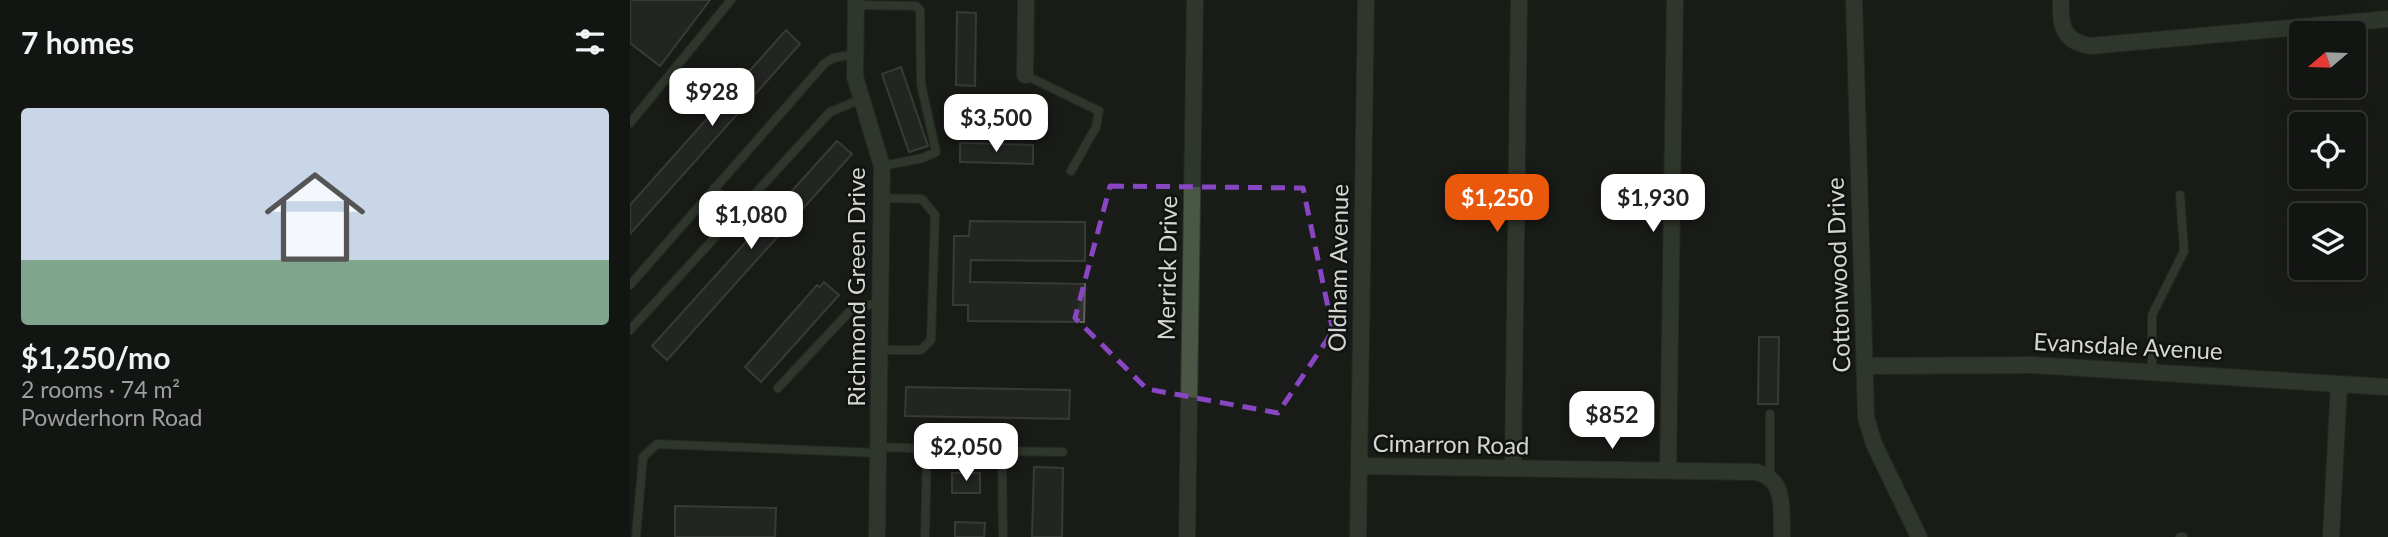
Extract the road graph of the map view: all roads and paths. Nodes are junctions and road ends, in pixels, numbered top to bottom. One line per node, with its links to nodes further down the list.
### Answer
1 (731, 0): 14 (lane)
2 (1026, 0): 12 (street)
3 (1195, 0): 43 (street, Merrick Drive)
4 (1367, 0): 35 (street, Oldham Avenue)
5 (1519, 0): 36 (street)
6 (1675, 0): 37 (street)
7 (1854, 0): 25 (street, Cottonwood Drive)
8 (2061, 0): 10 (street)
9 (856, 3): 11 (street, Richmond Green Drive); 15 (lane)
10 (2388, 19)
11 (855, 54): 13 (street, Richmond Green Drive); 17 (lane)
12 (1025, 75): 16 (lane)
13 (861, 99): 15 (street, Richmond Green Drive); 20 (lane)
14 (630, 123)
15 (882, 166): 19 (street, Richmond Green Drive)
16 (1071, 171)
17 (715, 188): 20 (lane); 21 (lane)
18 (2180, 195): 26 (lane)
19 (882, 198): 22 (street, Richmond Green Drive); 24 (lane)
20 (738, 212): 23 (lane)
21 (630, 285)
22 (880, 304): 24 (street, Richmond Green Drive); 29 (lane)
23 (630, 330)
24 (880, 350): 32 (street, Richmond Green Drive)
25 (1865, 366): 26 (street, Evansdale Avenue); 46 (street, Cottonwood Drive)
26 (2152, 370): 27 (street, Evansdale Avenue)
27 (2339, 384): 28 (street, Evansdale Avenue); 47 (street)
28 (2388, 387)
29 (778, 388)
30 (1770, 414): 38 (lane)
31 (927, 448): 32 (lane); 33 (lane); 41 (lane)
32 (879, 450): 39 (lane); 40 (street, Richmond Green Drive)
33 (1002, 451): 34 (lane); 42 (lane)
34 (1063, 452)
35 (1360, 466): 36 (street, Cimarron Road); 44 (street, Oldham Avenue)
36 (1513, 468): 37 (street, Cimarron Road)
37 (1668, 470): 38 (street, Cimarron Road)
38 (1770, 477): 45 (street)
39 (636, 537)
40 (877, 537)
41 (925, 537)
42 (1003, 537)
43 (1186, 537)
44 (1358, 537)
45 (1782, 537)
46 (1919, 537)
47 (2331, 537)

